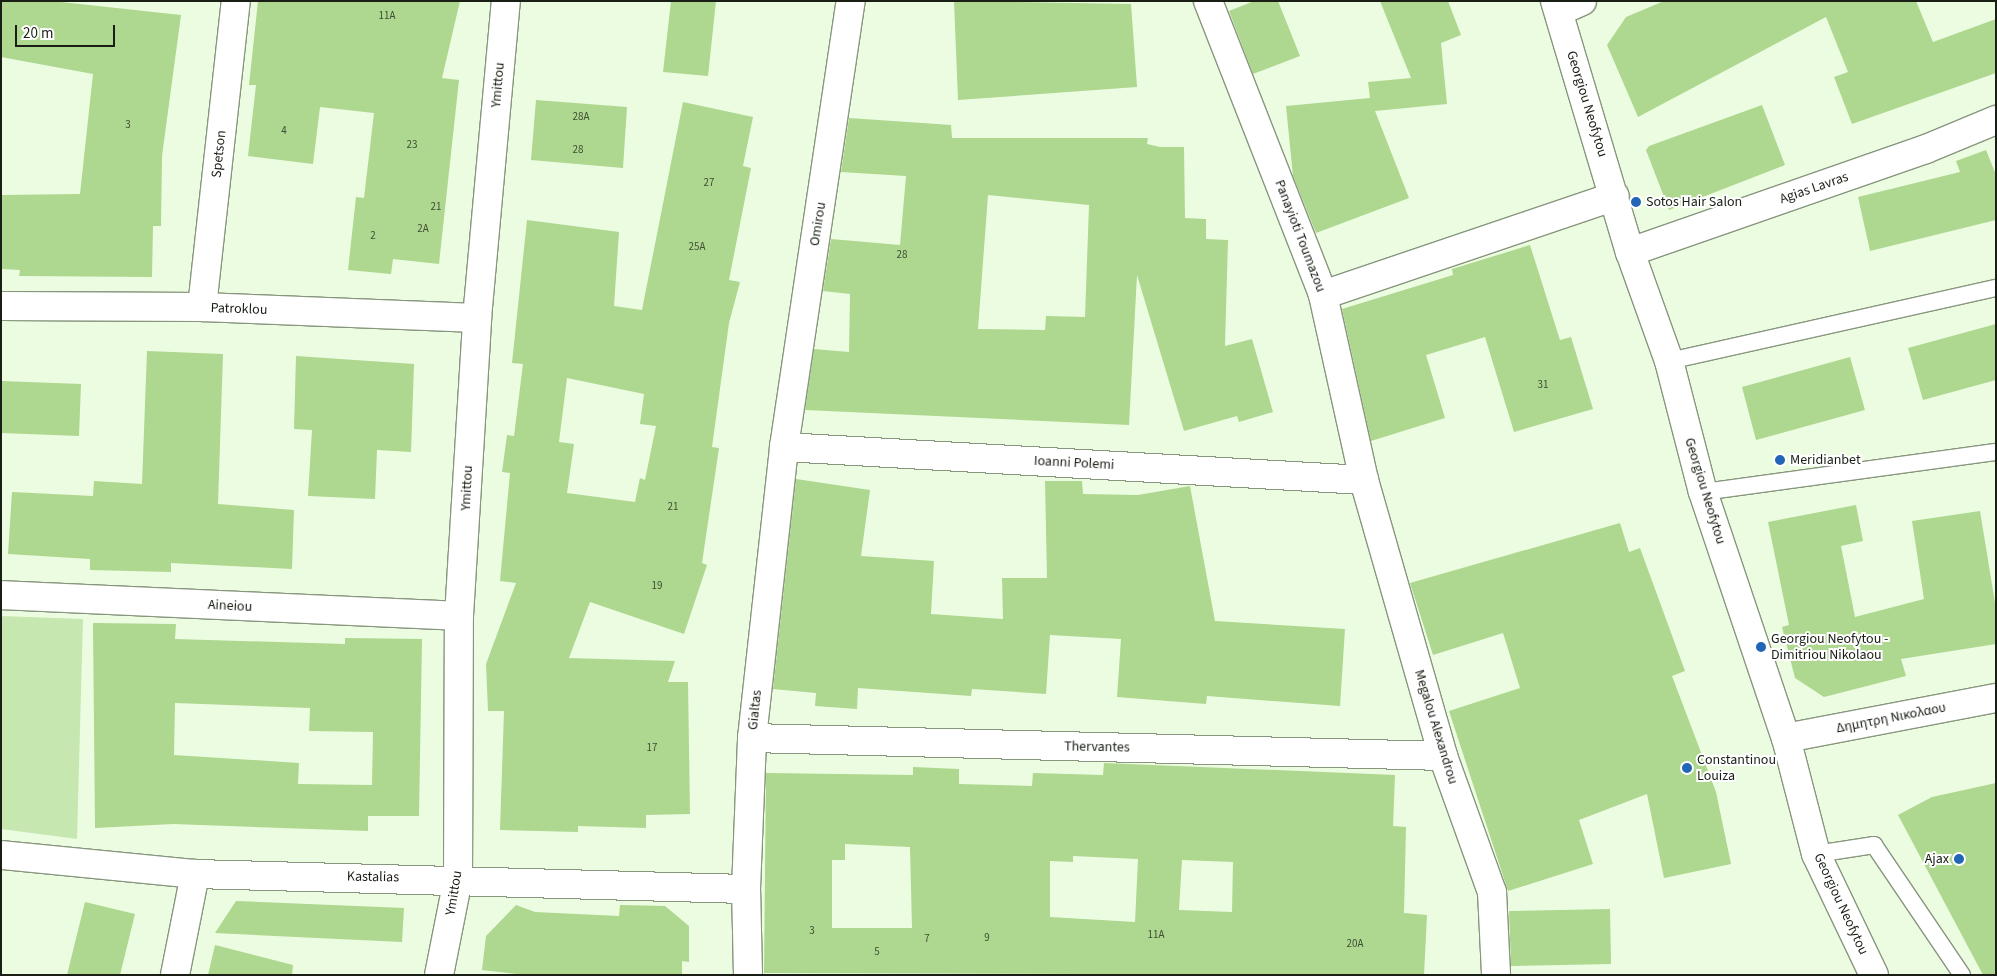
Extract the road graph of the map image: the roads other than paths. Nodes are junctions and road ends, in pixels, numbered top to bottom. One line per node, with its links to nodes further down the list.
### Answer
1 (236, 1): 12 (street, Spetson)
2 (506, 1): 13 (street, Ymittou)
3 (851, 1): 15 (street, Omirou)
4 (1208, 1): 10 (street, Panayioti Toumazou)
5 (1566, 4): 7 (street, Georgiou Neofytou)
6 (1996, 120): 8 (street, Agias Lavras)
7 (1615, 196): 8 (street, Georgiou Neofytou); 10 (street)
8 (1630, 252): 14 (street, Georgiou Neofytou)
9 (1996, 288): 14 (lane)
10 (1323, 295): 17 (street, Panayioti Toumazou)
11 (1, 306): 12 (street, Patroklou)
12 (202, 307): 13 (street, Patroklou)
13 (477, 318): 20 (street, Ymittou)
14 (1669, 361): 18 (street, Georgiou Neofytou)
15 (784, 446): 17 (street, Ioanni Polemi); 22 (street, Gialtas)
16 (1996, 452): 18 (lane)
17 (1364, 480): 24 (street, Megalou Alexandrou)
18 (1703, 492): 23 (street, Georgiou Neofytou)
19 (1, 595): 20 (street, Aineiou)
20 (460, 616): 28 (street, Ymittou)
21 (1996, 698): 23 (street, Δημητρη Νικολαου)
22 (752, 738): 24 (street, Thervantes); 29 (street, Gialtas)
23 (1786, 738): 25 (street, Georgiou Neofytou)
24 (1443, 756): 33 (street, Megalou Alexandrou)
25 (1816, 854): 34 (street, Georgiou Neofytou); 35 (lane)
26 (1, 855): 27 (street, Kastalias)
27 (195, 874): 28 (street, Kastalias); 30 (street)
28 (458, 879): 29 (street, Kastalias); 31 (street, Ymittou)
29 (746, 889): 32 (street, Gialtas)
30 (175, 975)
31 (438, 975)
32 (748, 975)
33 (1496, 975)
34 (1874, 975)
35 (1962, 975)

